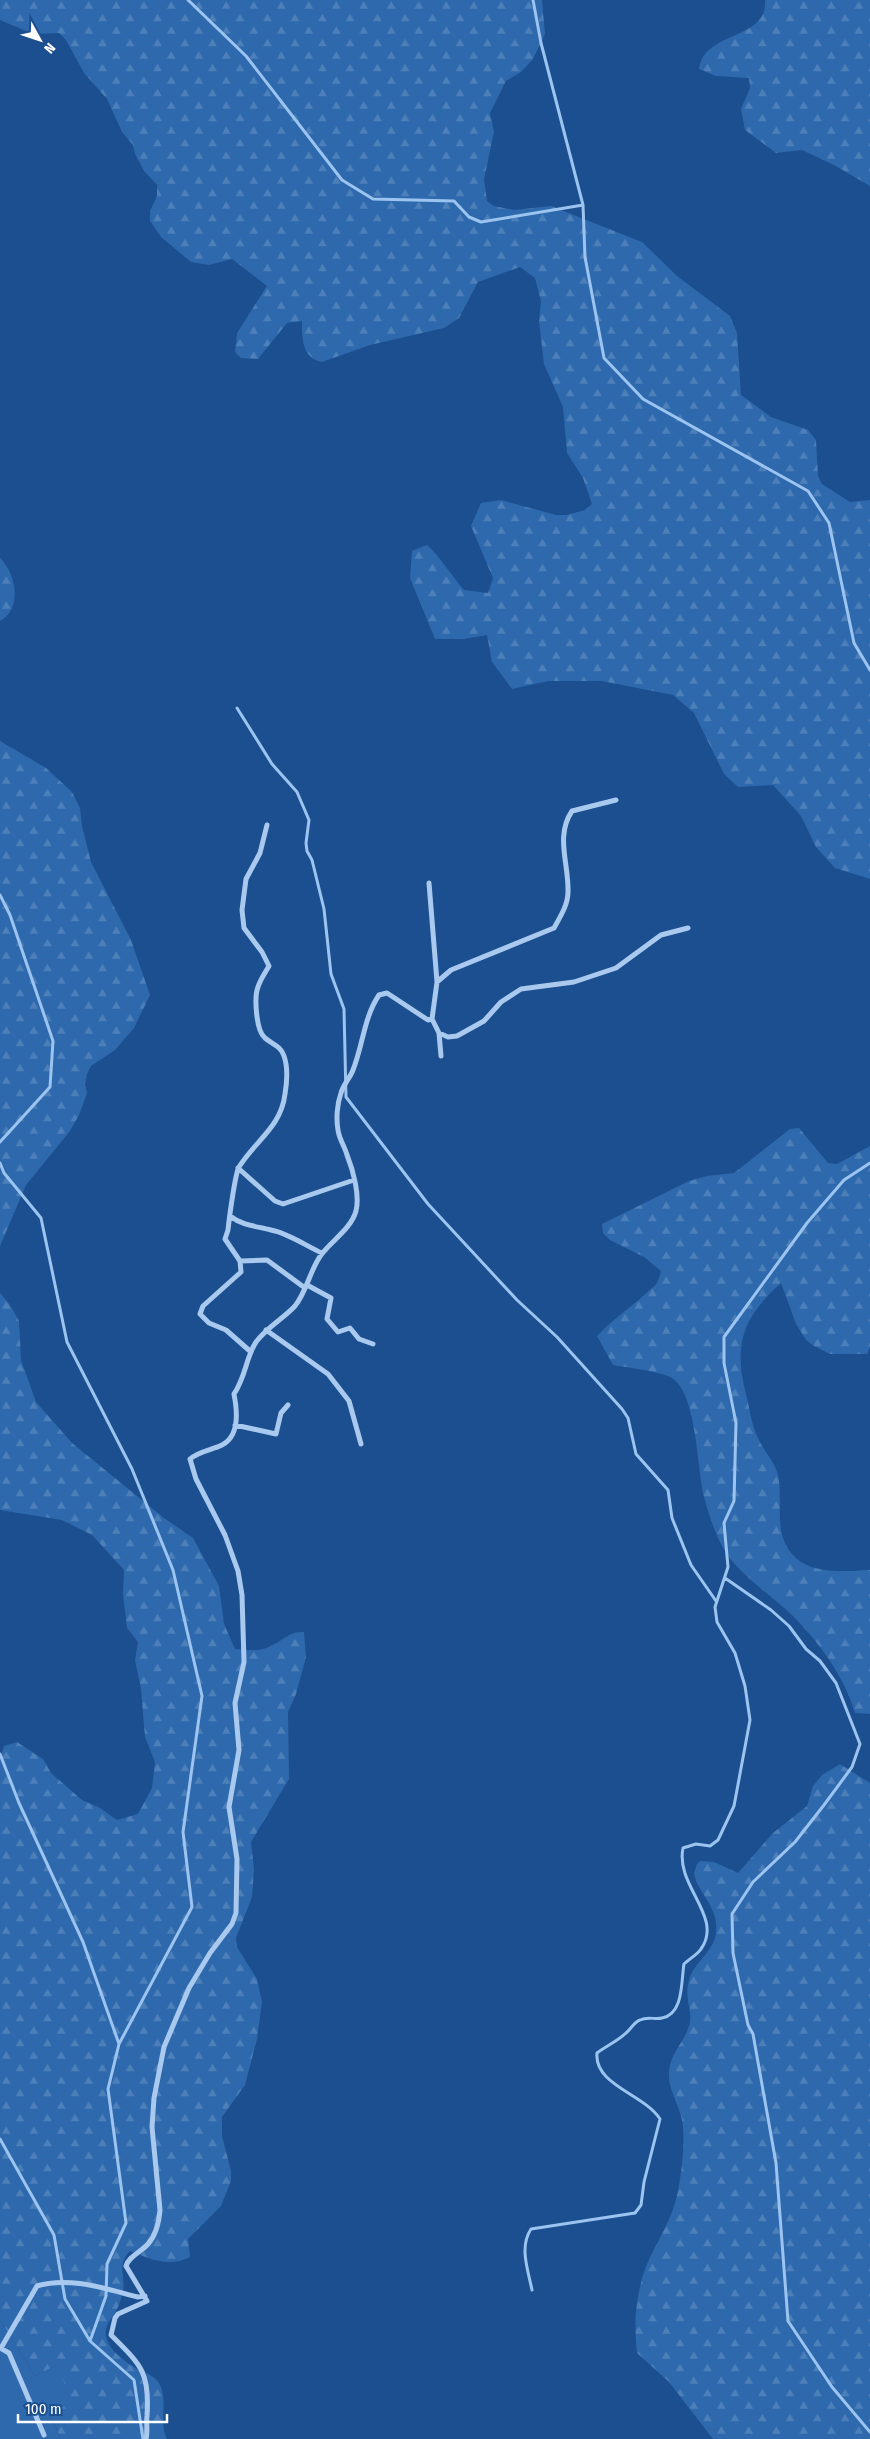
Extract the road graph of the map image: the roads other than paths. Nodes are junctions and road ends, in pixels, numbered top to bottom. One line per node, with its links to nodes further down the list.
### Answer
1 (616, 800): 5 (street)
2 (267, 825): 9 (street)
3 (430, 883): 5 (street)
4 (688, 928): 7 (street)
5 (438, 982): 6 (street)
6 (432, 1019): 7 (street); 10 (street)
7 (438, 1033): 8 (street)
8 (441, 1056)
9 (238, 1168): 10 (street); 11 (street)
10 (354, 1180): 12 (street)
11 (230, 1216): 12 (street); 13 (street)
12 (322, 1253): 14 (street)
13 (240, 1261): 14 (street); 17 (street)
14 (306, 1286): 15 (street); 16 (street)
15 (266, 1330): 17 (street); 20 (street)
16 (373, 1344)
17 (251, 1352): 19 (street)
18 (288, 1405): 19 (street)
19 (235, 1425): 21 (street)
20 (361, 1444)
21 (145, 2296): 22 (street); 24 (street)
22 (0, 2348): 23 (street)
23 (44, 2435)
24 (146, 2439)

